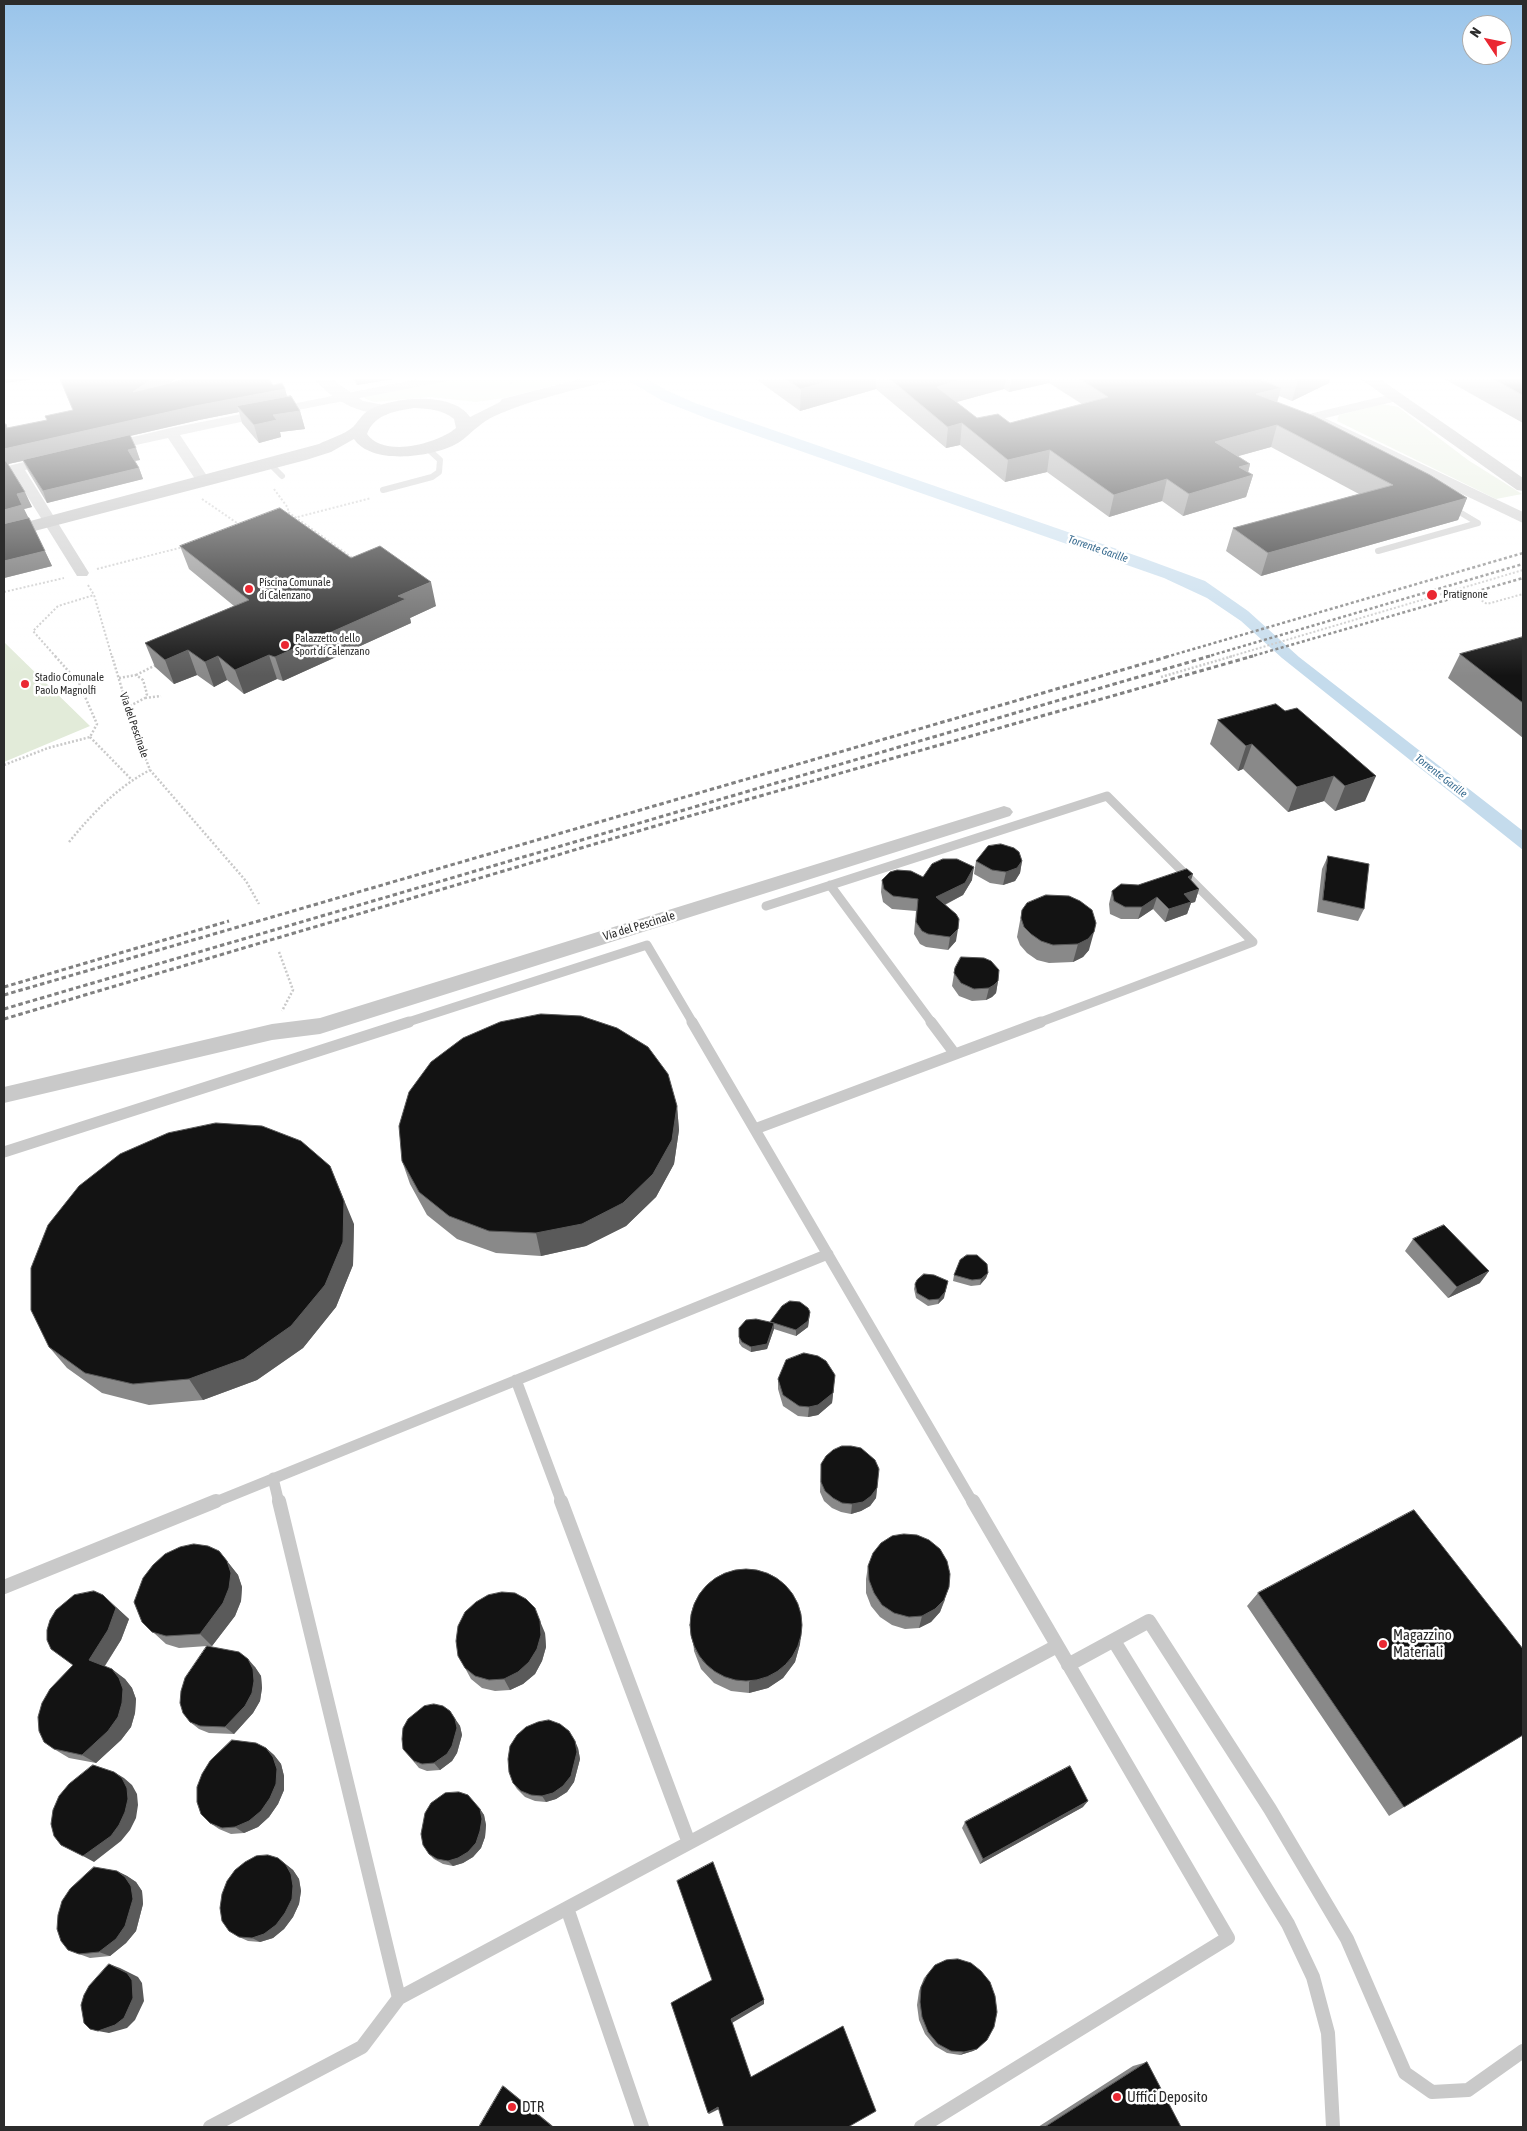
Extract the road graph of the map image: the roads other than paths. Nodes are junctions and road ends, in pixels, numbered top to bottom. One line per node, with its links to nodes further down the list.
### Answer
1 (16, 476): 12 (street)
2 (195, 476): 8 (street)
3 (253, 476): 8 (main road)
4 (434, 476): 9 (lane)
5 (1428, 476): 11 (street)
6 (1509, 476): 7 (main road)
7 (1523, 486)
8 (202, 490): 12 (main road)
9 (382, 490)
10 (1447, 504): 14 (lane)
11 (1523, 518)
12 (51, 522): 13 (main road); 15 (street)
13 (4, 534)
14 (1378, 551)
15 (82, 573)
16 (1004, 812): 20 (street, Via del Pescinale)
17 (830, 885): 18 (lane); 19 (lane); 19 (lane)
18 (766, 906)
19 (955, 1054): 21 (lane)
20 (4, 1095)
21 (755, 1130): 22 (lane); 23 (lane)
22 (4, 1152)
23 (828, 1254): 24 (lane); 28 (lane)
24 (516, 1380): 25 (lane); 30 (lane)
25 (274, 1478): 26 (lane); 32 (lane)
26 (4, 1587)
27 (1114, 1641): 29 (lane); 33 (lane); 37 (lane)
28 (1057, 1646): 29 (lane); 30 (lane)
29 (1068, 1665): 36 (lane)
30 (690, 1843): 31 (lane)
31 (568, 1908): 32 (lane); 35 (lane)
32 (398, 1998): 34 (lane)
33 (1523, 2051)
34 (210, 2127)
35 (642, 2127)
36 (921, 2127)
37 (1333, 2127)

